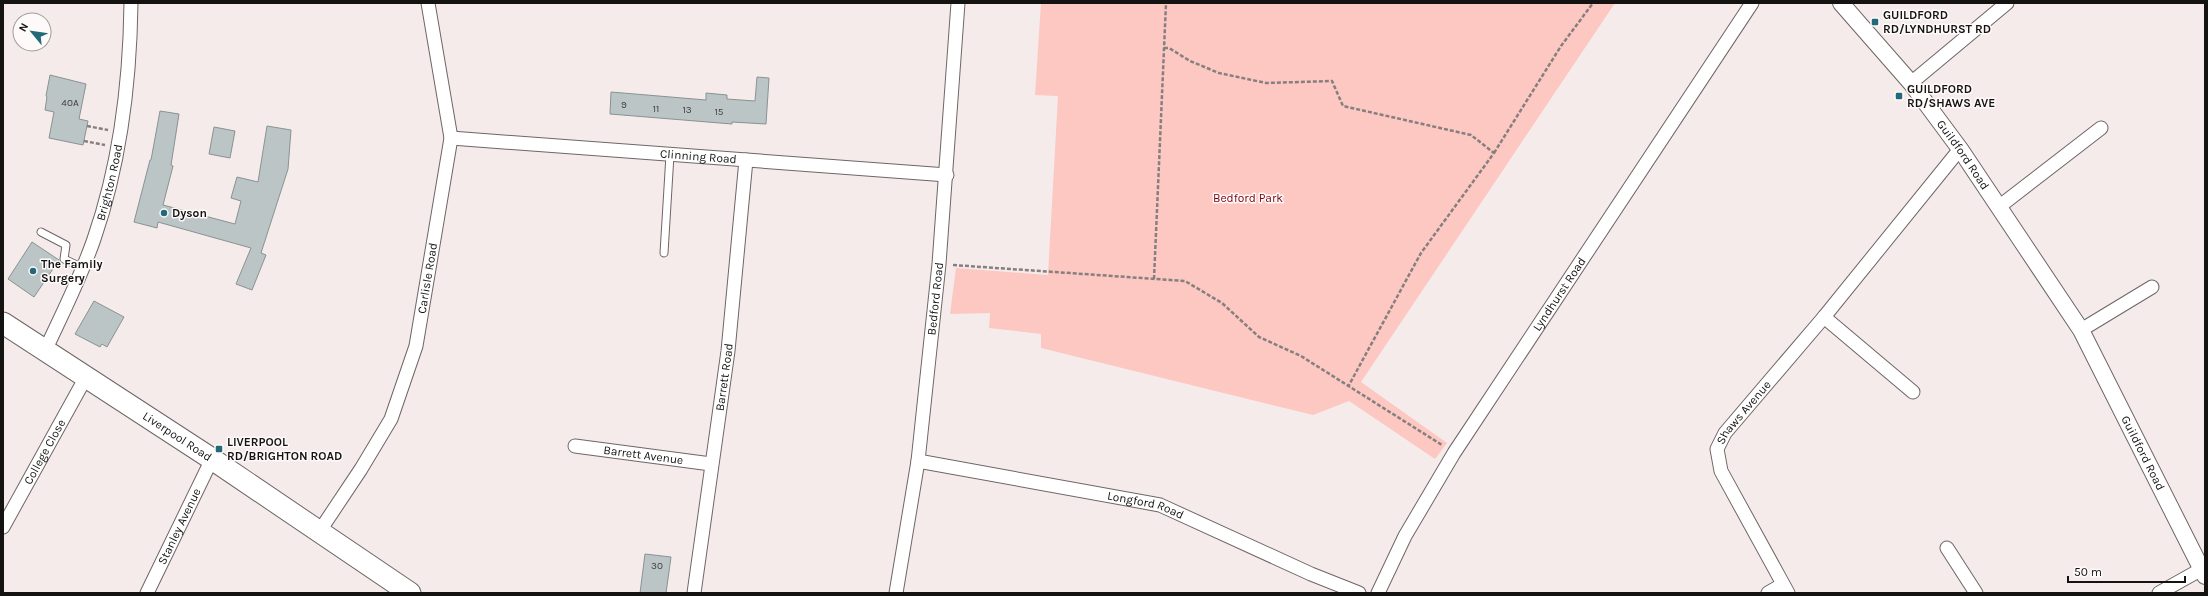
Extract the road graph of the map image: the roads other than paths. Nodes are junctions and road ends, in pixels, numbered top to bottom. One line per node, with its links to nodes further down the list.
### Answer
1 (131, 3): 17 (street, Brighton Road)
2 (428, 3): 9 (street, Carlisle Road)
3 (958, 3): 13 (street, Bedford Road)
4 (1752, 3): 39 (street, Lyndhurst Road)
5 (1841, 3): 7 (street, Guildford Road)
6 (2007, 3): 7 (street)
7 (1911, 83): 10 (street, Guildford Road)
8 (2101, 128): 14 (street)
9 (451, 138): 11 (street, Clinning Road); 30 (street, Carlisle Road)
10 (1960, 149): 14 (street, Guildford Road); 19 (street, Shaws Avenue)
11 (670, 155): 12 (street, Clinning Road); 16 (lane)
12 (746, 160): 13 (street, Clinning Road); 28 (street, Barrett Road)
13 (947, 175): 27 (street, Bedford Road)
14 (2000, 206): 21 (street, Guildford Road)
15 (41, 232): 17 (lane)
16 (664, 253)
17 (83, 268): 22 (street, Brighton Road)
18 (2152, 287): 21 (street)
19 (1824, 317): 24 (street); 33 (street, Shaws Avenue)
20 (3, 323): 22 (main road, Liverpool Road)
21 (2081, 330): 32 (street, Guildford Road)
22 (45, 351): 23 (main road, Liverpool Road)
23 (86, 377): 26 (main road, Liverpool Road); 29 (street, College Close)
24 (1913, 392)
25 (575, 446): 28 (street, Barrett Avenue)
26 (212, 459): 30 (main road, Liverpool Road); 34 (street, Stanley Avenue)
27 (918, 461): 37 (street, Bedford Road); 38 (street, Longford Road)
28 (711, 464): 36 (street, Barrett Road)
29 (3, 527)
30 (319, 532): 35 (main road, Liverpool Road)
31 (1947, 548): 41 (street)
32 (2203, 573): 42 (street)
33 (1785, 589): 40 (street, Shaws Avenue)
34 (147, 593)
35 (410, 593)
36 (694, 593)
37 (896, 593)
38 (1360, 593)
39 (1378, 593)
40 (1768, 593)
41 (1976, 593)
42 (2159, 593)

